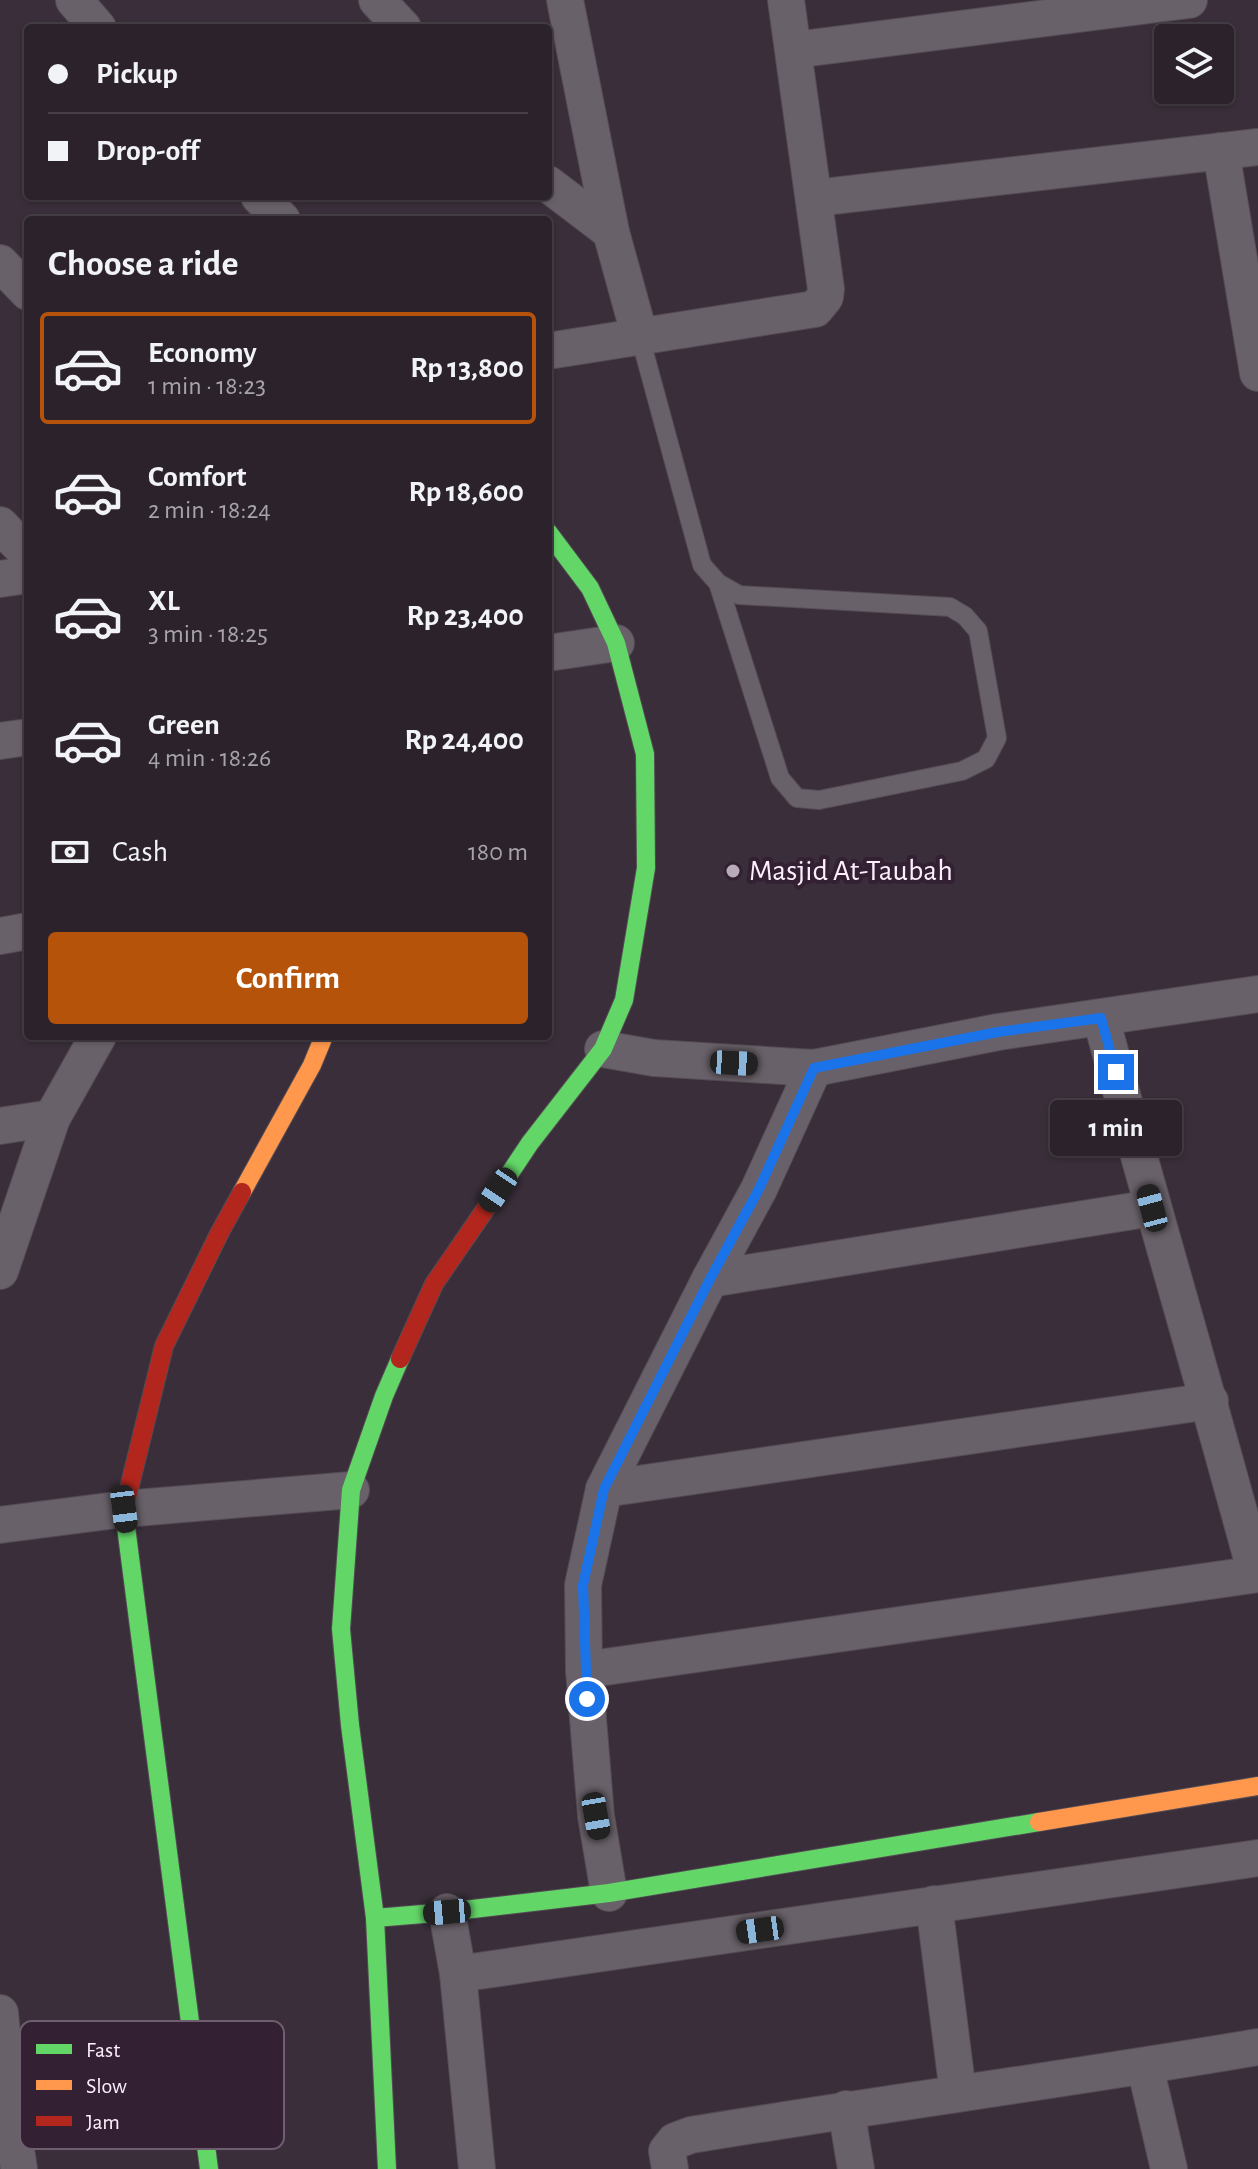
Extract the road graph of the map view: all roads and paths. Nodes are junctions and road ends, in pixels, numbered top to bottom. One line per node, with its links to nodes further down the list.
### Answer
1 (74, 0): 6 (street)
2 (377, 0): 7 (street)
3 (565, 0): 15 (street)
4 (786, 0): 8 (street)
5 (1189, 0): 8 (street)
6 (95, 24)
7 (399, 24)
8 (794, 50): 12 (street)
9 (1258, 147): 10 (street)
10 (1221, 151): 12 (street); 20 (street)
11 (552, 187): 15 (street)
12 (815, 198): 18 (street)
13 (263, 200): 14 (street)
14 (278, 216)
15 (611, 232): 18 (street)
16 (0, 263): 17 (street)
17 (24, 288)
18 (640, 337): 19 (street); 26 (lane)
19 (552, 350)
20 (1258, 373)
21 (0, 525): 23 (street)
22 (552, 537): 27 (street)
23 (24, 550)
24 (24, 576): 25 (street)
25 (0, 579)
26 (718, 583): 26 (lane)
27 (616, 643): 28 (street); 37 (street)
28 (552, 652)
29 (24, 738): 30 (street)
30 (0, 741)
31 (24, 932): 32 (street)
32 (0, 936)
33 (1256, 1002): 34 (street)
34 (1101, 1018): 38 (street); 41 (street)
35 (96, 1040): 39 (street)
36 (322, 1040): 47 (street)
37 (603, 1049): 38 (street); 46 (street)
38 (814, 1068): 43 (street)
39 (52, 1118): 40 (street); 42 (street)
40 (0, 1126)
41 (1152, 1208): 43 (street); 44 (street)
42 (0, 1271)
43 (710, 1279): 45 (street)
44 (1210, 1401): 45 (street); 49 (street)
45 (604, 1489): 50 (street)
46 (351, 1490): 47 (street); 56 (street)
47 (124, 1509): 48 (street); 59 (street)
48 (0, 1525)
49 (1257, 1574): 50 (street)
50 (584, 1670): 53 (street)
51 (1258, 1786): 53 (street)
52 (1258, 1858): 54 (street)
53 (609, 1893): 55 (street)
54 (934, 1904): 57 (street); 62 (street)
55 (447, 1912): 56 (street); 57 (street)
56 (375, 1918): 68 (street)
57 (458, 1974): 69 (street)
58 (0, 2013): 63 (street)
59 (190, 2021)
60 (1258, 2047): 61 (street)
61 (1145, 2066): 62 (street); 72 (street)
62 (958, 2093): 64 (street)
63 (4, 2100): 66 (street)
64 (846, 2109): 70 (street); 71 (street)
65 (206, 2149): 67 (street)
66 (19, 2169)
67 (209, 2169)
68 (387, 2169)
69 (477, 2169)
70 (670, 2169)
71 (856, 2169)
72 (1169, 2169)

